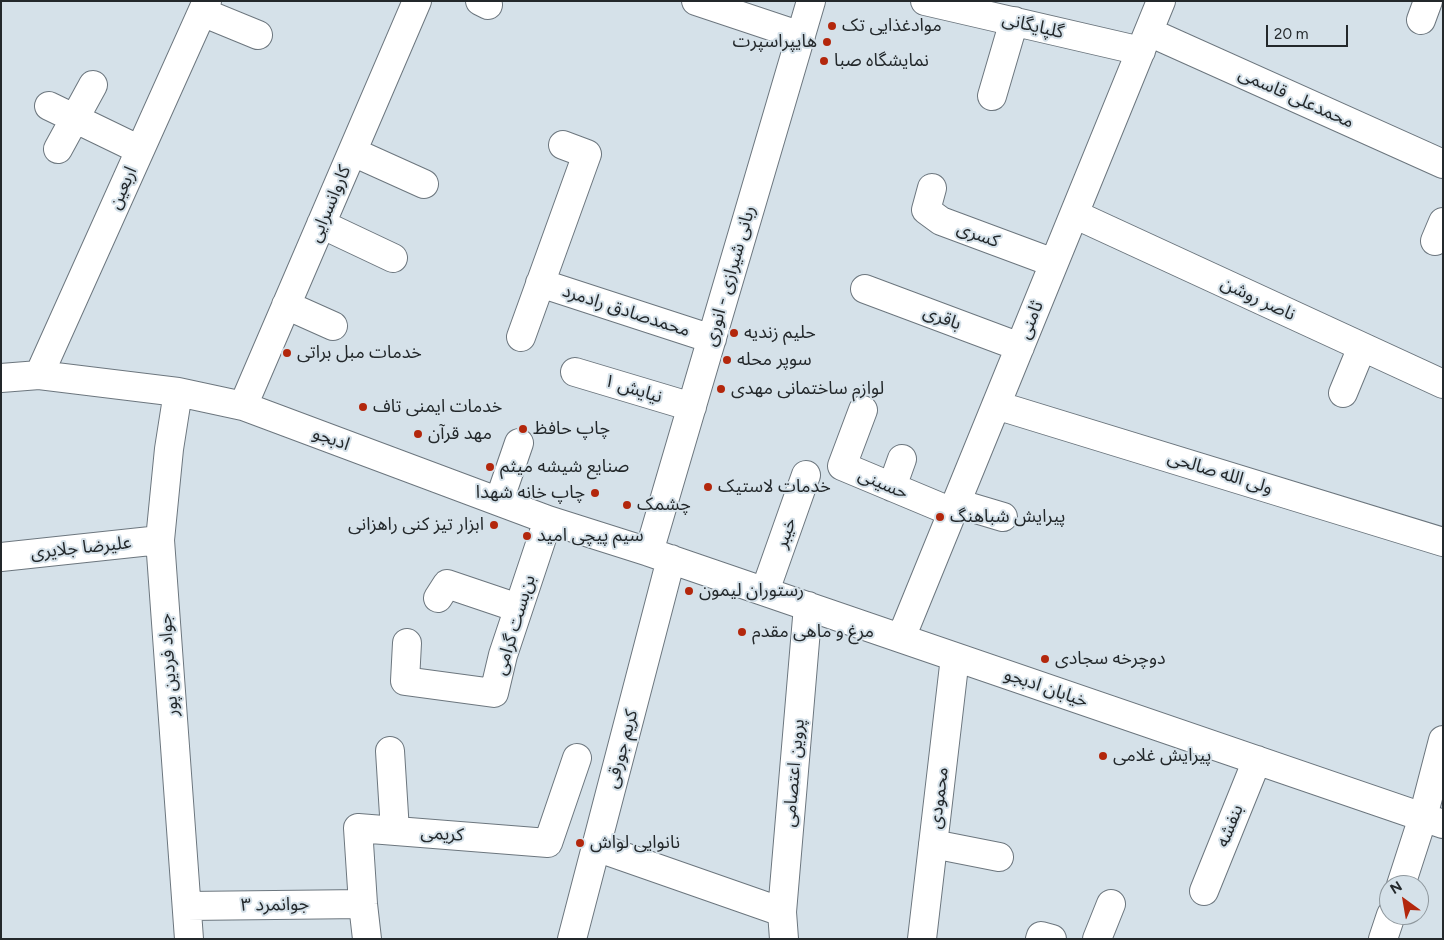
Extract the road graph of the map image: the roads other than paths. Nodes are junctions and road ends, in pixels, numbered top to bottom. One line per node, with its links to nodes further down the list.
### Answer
1 (417, 1): 18 (street, کاروانسرایی)
2 (696, 1): 9 (street)
3 (811, 1): 9 (street, ربانی شیرازی - انوری)
4 (925, 1): 7 (street, گلپایگانی)
5 (1161, 1): 10 (street, ثامنی)
6 (205, 7): 8 (street); 17 (street, اربعین)
7 (1014, 21): 10 (street, گلپایگانی); 12 (street)
8 (258, 35)
9 (801, 36): 31 (street, ربانی شیرازی - انوری)
10 (1145, 42): 19 (street, محمدعلی قاسمی); 22 (street, ثامنی)
11 (93, 85): 14 (street)
12 (992, 96)
13 (50, 106): 14 (street)
14 (75, 118): 16 (street); 17 (street)
15 (563, 145): 26 (street)
16 (58, 149)
17 (140, 150): 35 (street, اربعین)
18 (352, 152): 20 (street); 23 (street, کاروانسرایی)
19 (1443, 164)
20 (424, 184)
21 (932, 188): 25 (street, کسری)
22 (1074, 214): 25 (street, ثامنی); 33 (street, ناصر روشن)
23 (321, 224): 24 (street); 28 (street, کاروانسرایی)
24 (393, 258)
25 (1054, 263): 32 (street, ثامنی)
26 (540, 283): 30 (street); 31 (street, محمدصادق رادمرد)
27 (865, 289): 32 (street, باقری)
28 (286, 305): 29 (street); 41 (street, کاروانسرایی)
29 (333, 326)
30 (521, 336)
31 (712, 339): 42 (street, ربانی شیرازی - انوری)
32 (1020, 346): 40 (street, ثامنی)
33 (1362, 347): 37 (street, ناصر روشن); 39 (street)
34 (574, 372): 42 (street, نیایش ۱)
35 (39, 375): 36 (street, ادبجو); 38 (street, ادبجو)
36 (1, 378)
37 (1443, 384)
38 (178, 392): 41 (street, ادبجو); 52 (street, جواد فردین پور)
39 (1343, 393)
40 (996, 405): 49 (street, ثامنی); 53 (street, ولی الله صالحی)
41 (243, 406): 48 (street, ادبجو)
42 (692, 407): 54 (street, ربانی شیرازی - انوری)
43 (863, 410): 47 (street, حسینی)
44 (519, 443): 48 (street)
45 (902, 459): 47 (street)
46 (806, 475): 56 (street, خیبر)
47 (892, 487): 49 (street, حسینی)
48 (500, 501): 51 (street, ادبجو)
49 (954, 508): 50 (street, حسینی); 60 (street, ثامنی)
50 (1003, 517)
51 (548, 520): 54 (street, ادبجو); 59 (street, بن‌بست گرامی)
52 (160, 540): 55 (street, علیرضا جلایری); 76 (street, جواد فردین پور)
53 (1443, 542)
54 (660, 555): 56 (street, خیابان ادبجو); 70 (street, کریم جورقی)
55 (1, 557)
56 (765, 591): 58 (street, خیابان ادبجو)
57 (438, 598): 59 (street)
58 (808, 606): 60 (street, خیابان ادبجو); 77 (street, پروین اعتصامی)
59 (518, 608): 61 (street, بن‌بست گرامی)
60 (901, 638): 62 (street, خیابان ادبجو)
61 (407, 643)
62 (955, 656): 66 (street, خیابان ادبجو); 69 (street, محمودی)
63 (1443, 740): 67 (street)
64 (390, 751): 68 (street)
65 (576, 758): 68 (street, کریمی)
66 (1257, 760): 67 (street, خیابان ادبجو); 73 (street, بنفشه)
67 (1433, 821): 72 (street)
68 (395, 831): 74 (street, کریمی)
69 (933, 844): 71 (street); 83 (street, محمودی)
70 (596, 847): 77 (street); 81 (street, کریم جورقی)
71 (998, 857)
72 (1406, 875)
73 (1204, 891)
74 (363, 904): 76 (street, جوانمرد ۳); 80 (street, کریمی)
75 (1111, 904): 86 (street)
76 (187, 906): 79 (street, جواد فردین پور)
77 (782, 912): 82 (street, پروین اعتصامی)
78 (1388, 925): 87 (street)
79 (189, 939)
80 (367, 939)
81 (572, 939)
82 (784, 939)
83 (922, 939)
84 (1040, 939): 85 (street)
85 (1052, 939)
86 (1097, 939)
87 (1383, 939)

